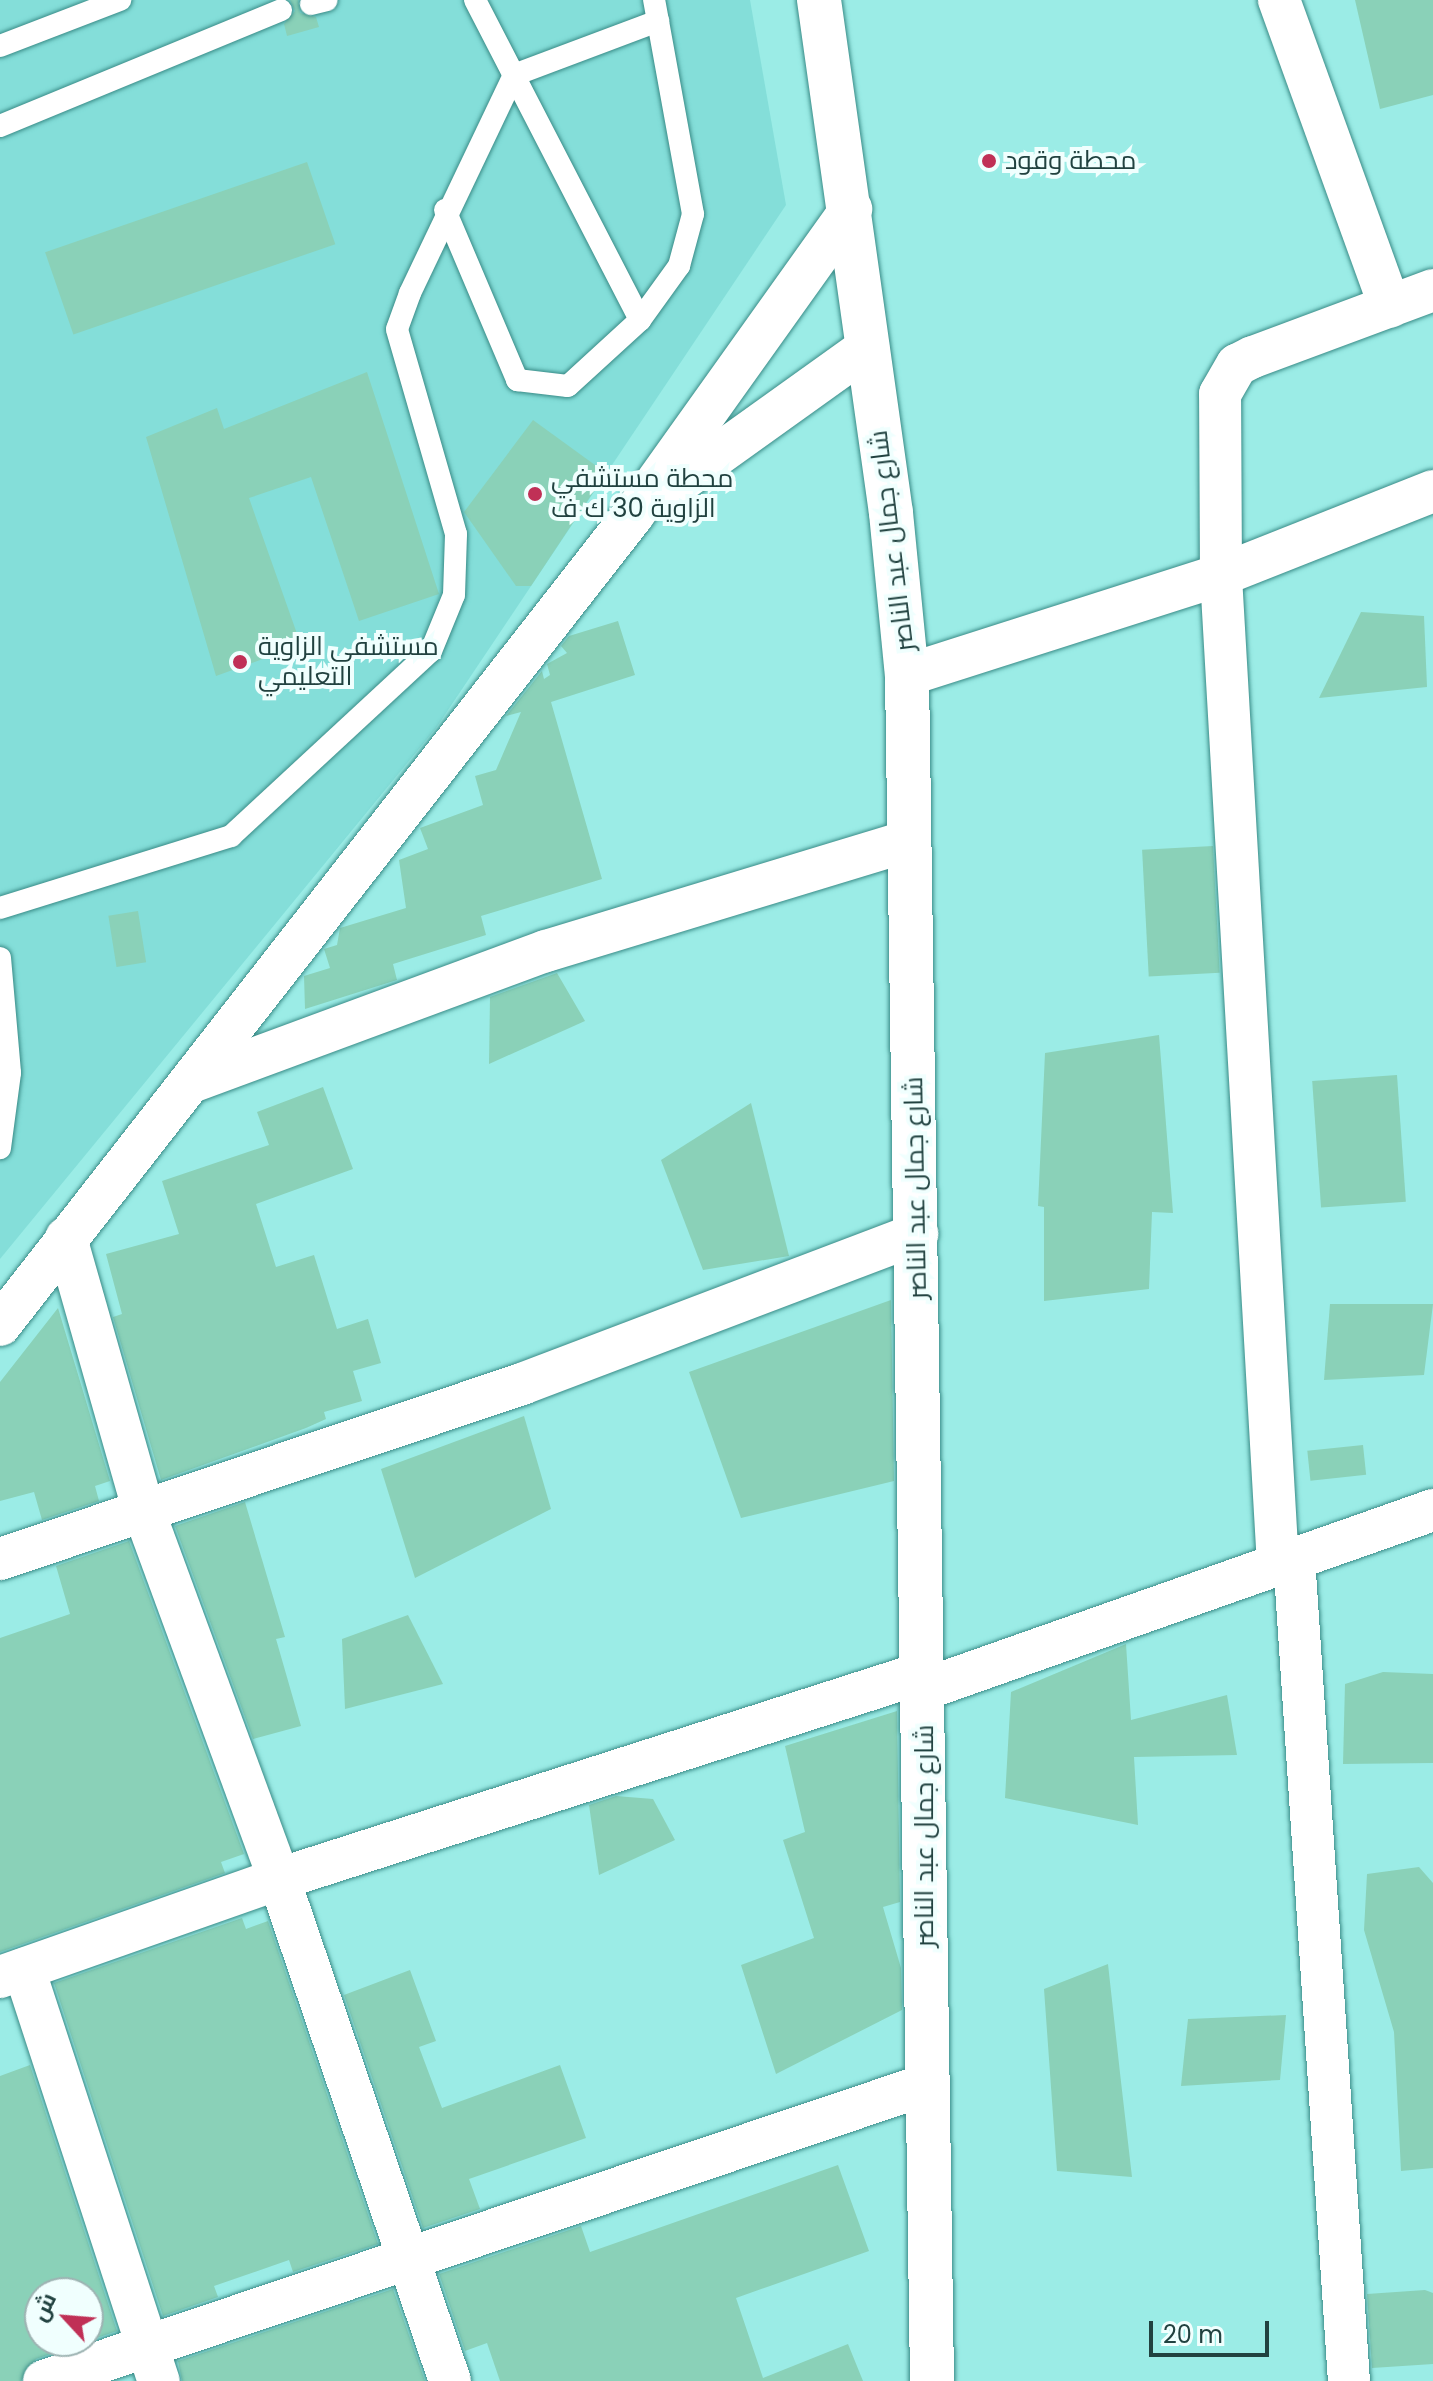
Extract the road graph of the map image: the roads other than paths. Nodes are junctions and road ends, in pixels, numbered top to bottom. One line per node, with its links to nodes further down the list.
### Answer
1 (120, 0): 7 (lane)
2 (475, 0): 8 (lane)
3 (819, 0): 10 (main road, شارع جمال عبد الناصر)
4 (1279, 0): 13 (street)
5 (281, 10): 9 (lane)
6 (656, 10): 8 (lane); 14 (lane)
7 (0, 46)
8 (514, 75): 11 (lane); 14 (lane)
9 (0, 126)
10 (851, 209): 15 (main road, شارع جمال عبد الناصر); 17 (street)
11 (445, 210): 14 (lane); 21 (lane)
12 (1433, 290): 13 (street)
13 (1390, 306): 18 (street)
14 (640, 320)
15 (868, 347): 17 (street); 19 (main road, شارع جمال عبد الناصر)
16 (1433, 491): 18 (street)
17 (633, 515): 23 (street)
18 (1221, 575): 19 (street); 31 (street)
19 (907, 675): 20 (main road, شارع جمال عبد الناصر)
20 (909, 841): 23 (street); 25 (main road, شارع جمال عبد الناصر)
21 (0, 908)
22 (0, 958): 24 (lane)
23 (194, 1081): 26 (street)
24 (0, 1148)
25 (917, 1234): 28 (street); 32 (main road, شارع جمال عبد الناصر)
26 (66, 1238): 27 (street); 28 (street)
27 (0, 1325)
28 (143, 1509): 30 (street); 33 (street)
29 (1433, 1510): 31 (street)
30 (0, 1559)
31 (1286, 1562): 32 (street); 41 (street)
32 (925, 1681): 33 (street); 35 (main road, شارع جمال عبد الناصر)
33 (279, 1879): 34 (street); 36 (street)
34 (12, 1973): 37 (street)
35 (925, 2085): 36 (street); 40 (main road, شارع جمال عبد الناصر)
36 (408, 2259): 37 (street); 39 (street)
37 (153, 2363): 38 (street)
38 (44, 2381)
39 (450, 2381)
40 (932, 2381)
41 (1349, 2381)

